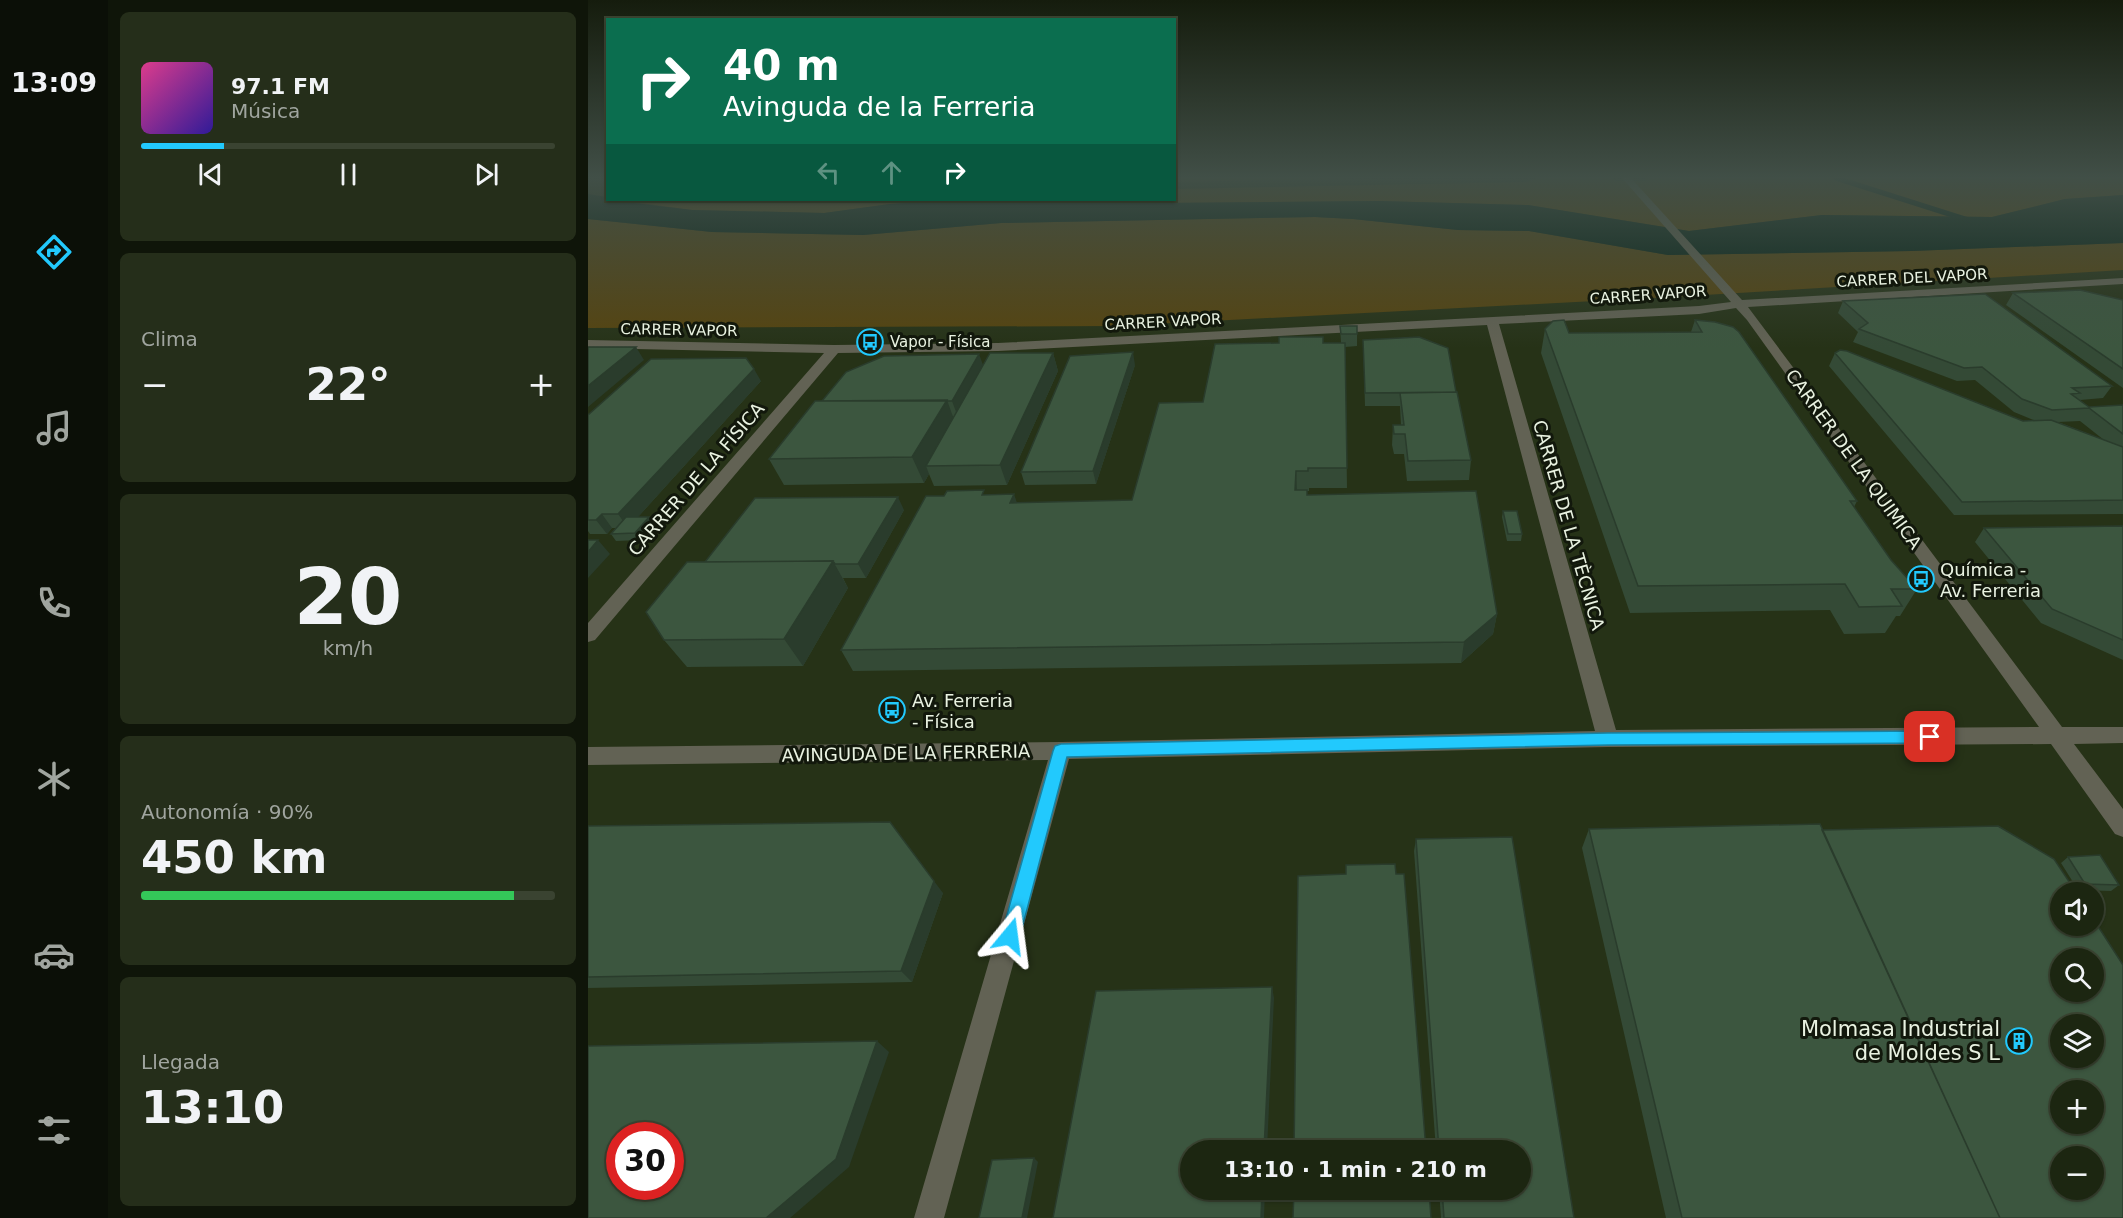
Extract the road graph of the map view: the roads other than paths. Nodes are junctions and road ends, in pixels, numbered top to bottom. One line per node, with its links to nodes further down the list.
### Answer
1 (1677, 235): 5 (street, CARRER DE LA QUIMICA)
2 (2123, 281): 3 (street, CARRER DEL VAPOR)
3 (2108, 282): 4 (street); 5 (street, CARRER DEL VAPOR)
4 (2123, 291)
5 (1736, 300): 6 (street, CARRER VAPOR); 11 (street, CARRER DE LA QUIMICA)
6 (1492, 321): 8 (street, CARRER VAPOR); 12 (street, CARRER DE LA TÈCNICA)
7 (588, 344): 8 (street, CARRER VAPOR)
8 (834, 349): 9 (street, CARRER DE LA FÍSICA)
9 (588, 635)
10 (2123, 735): 11 (street, AVINGUDA DE LA FERRERIA)
11 (2058, 737): 12 (street, AVINGUDA DE LA FERRERIA); 15 (street, CARRER DE LA QUIMICA)
12 (1608, 739): 13 (street, AVINGUDA DE LA FERRERIA)
13 (1061, 751): 14 (street, AVINGUDA DE LA FERRERIA); 16 (street)
14 (588, 756)
15 (2123, 827)
16 (929, 1218)

